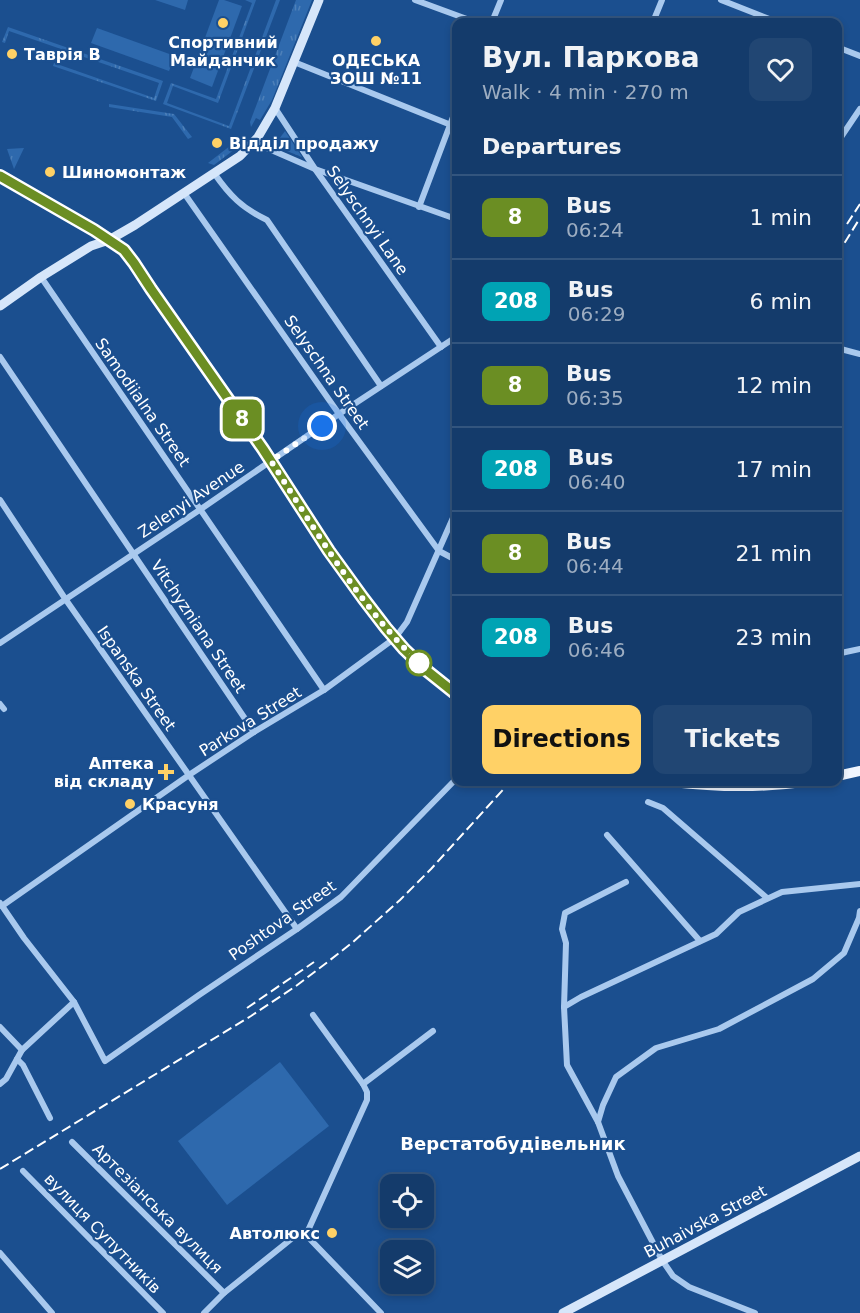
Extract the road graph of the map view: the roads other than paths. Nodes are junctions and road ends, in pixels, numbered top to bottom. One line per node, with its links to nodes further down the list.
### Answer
1 (319, 0): 12 (main road)
2 (415, 0): 6 (street)
3 (501, 0): 7 (street)
4 (662, 0): 8 (street)
5 (721, 0): 9 (street)
6 (465, 18)
7 (494, 18)
8 (655, 18)
9 (767, 18)
10 (842, 49): 11 (street)
11 (860, 56)
12 (294, 62): 13 (main road); 15 (street)
13 (275, 108): 18 (main road); 19 (street, Selyschnyi Lane)
14 (860, 109): 17 (street)
15 (452, 126)
16 (452, 128): 23 (street)
17 (842, 136)
18 (253, 142): 19 (street); 20 (main road)
19 (315, 169): 23 (street); 29 (street, Selyschnyi Lane)
20 (214, 173): 22 (main road); 33 (street)
21 (0, 176): 25 (main road)
22 (184, 193): 25 (main road); 34 (street, Selyschna Street)
23 (419, 207): 24 (street)
24 (452, 218)
25 (109, 240): 26 (main road); 35 (main road)
26 (41, 277): 27 (main road); 37 (street, Samodiialna Street)
27 (0, 306)
28 (452, 339): 29 (street, Zelenyi Avenue)
29 (441, 346): 33 (street, Zelenyi Avenue)
30 (842, 349): 31 (street)
31 (860, 354)
32 (0, 357): 40 (street, Vitchyzniana Street)
33 (381, 386): 34 (street, Zelenyi Avenue)
34 (339, 414): 35 (street, Zelenyi Avenue); 39 (street, Selyschna Street)
35 (271, 461): 37 (street, Zelenyi Avenue); 43 (main road)
36 (0, 500): 42 (street, Ispanska Street)
37 (201, 509): 40 (street, Zelenyi Avenue); 47 (street, Samodiialna Street)
38 (452, 520): 39 (street, Parkova Street)
39 (439, 551): 41 (street, Selyschna Street); 43 (street, Parkova Street)
40 (134, 554): 42 (street, Zelenyi Avenue); 49 (street, Vitchyzniana Street)
41 (452, 558)
42 (66, 600): 44 (street, Zelenyi Avenue); 51 (street, Ispanska Street)
43 (395, 638): 47 (street, Parkova Street); 48 (main road)
44 (0, 643)
45 (860, 649): 46 (street)
46 (842, 653)
47 (324, 690): 49 (street, Parkova Street)
48 (452, 691)
49 (254, 732): 51 (street, Parkova Street)
50 (860, 771): 52 (main road)
51 (189, 775): 59 (street, Parkova Street); 61 (street, Ispanska Street)
52 (842, 775)
53 (452, 783): 61 (street, Poshtova Street)
54 (648, 802): 58 (street)
55 (607, 836): 62 (street)
56 (626, 882): 64 (street)
57 (860, 884): 58 (street)
58 (767, 898): 62 (street)
59 (1, 904): 63 (street)
60 (860, 911): 73 (street)
61 (297, 929): 63 (street, Poshtova Street)
62 (700, 942): 64 (street)
63 (74, 1002): 68 (street)
64 (564, 1007): 73 (street)
65 (313, 1015): 71 (street)
66 (0, 1027): 68 (street)
67 (433, 1031): 71 (street)
68 (22, 1050): 69 (street)
69 (17, 1059): 70 (street); 72 (street)
70 (0, 1084)
71 (363, 1084): 77 (street)
72 (51, 1118)
73 (598, 1122): 79 (street)
74 (72, 1142): 80 (street, Артезіанська вулиця)
75 (860, 1156): 79 (main road, Buhaivska Street)
76 (23, 1171): 83 (street, вулиця Супутників)
77 (306, 1235): 80 (street); 81 (street)
78 (0, 1253): 82 (street)
79 (662, 1260): 87 (main road, Buhaivska Street); 88 (street)
80 (224, 1293): 84 (street)
81 (375, 1307): 85 (street); 86 (street)
82 (52, 1313)
83 (163, 1313)
84 (204, 1313)
85 (368, 1313)
86 (381, 1313)
87 (563, 1313)
88 (755, 1313)

